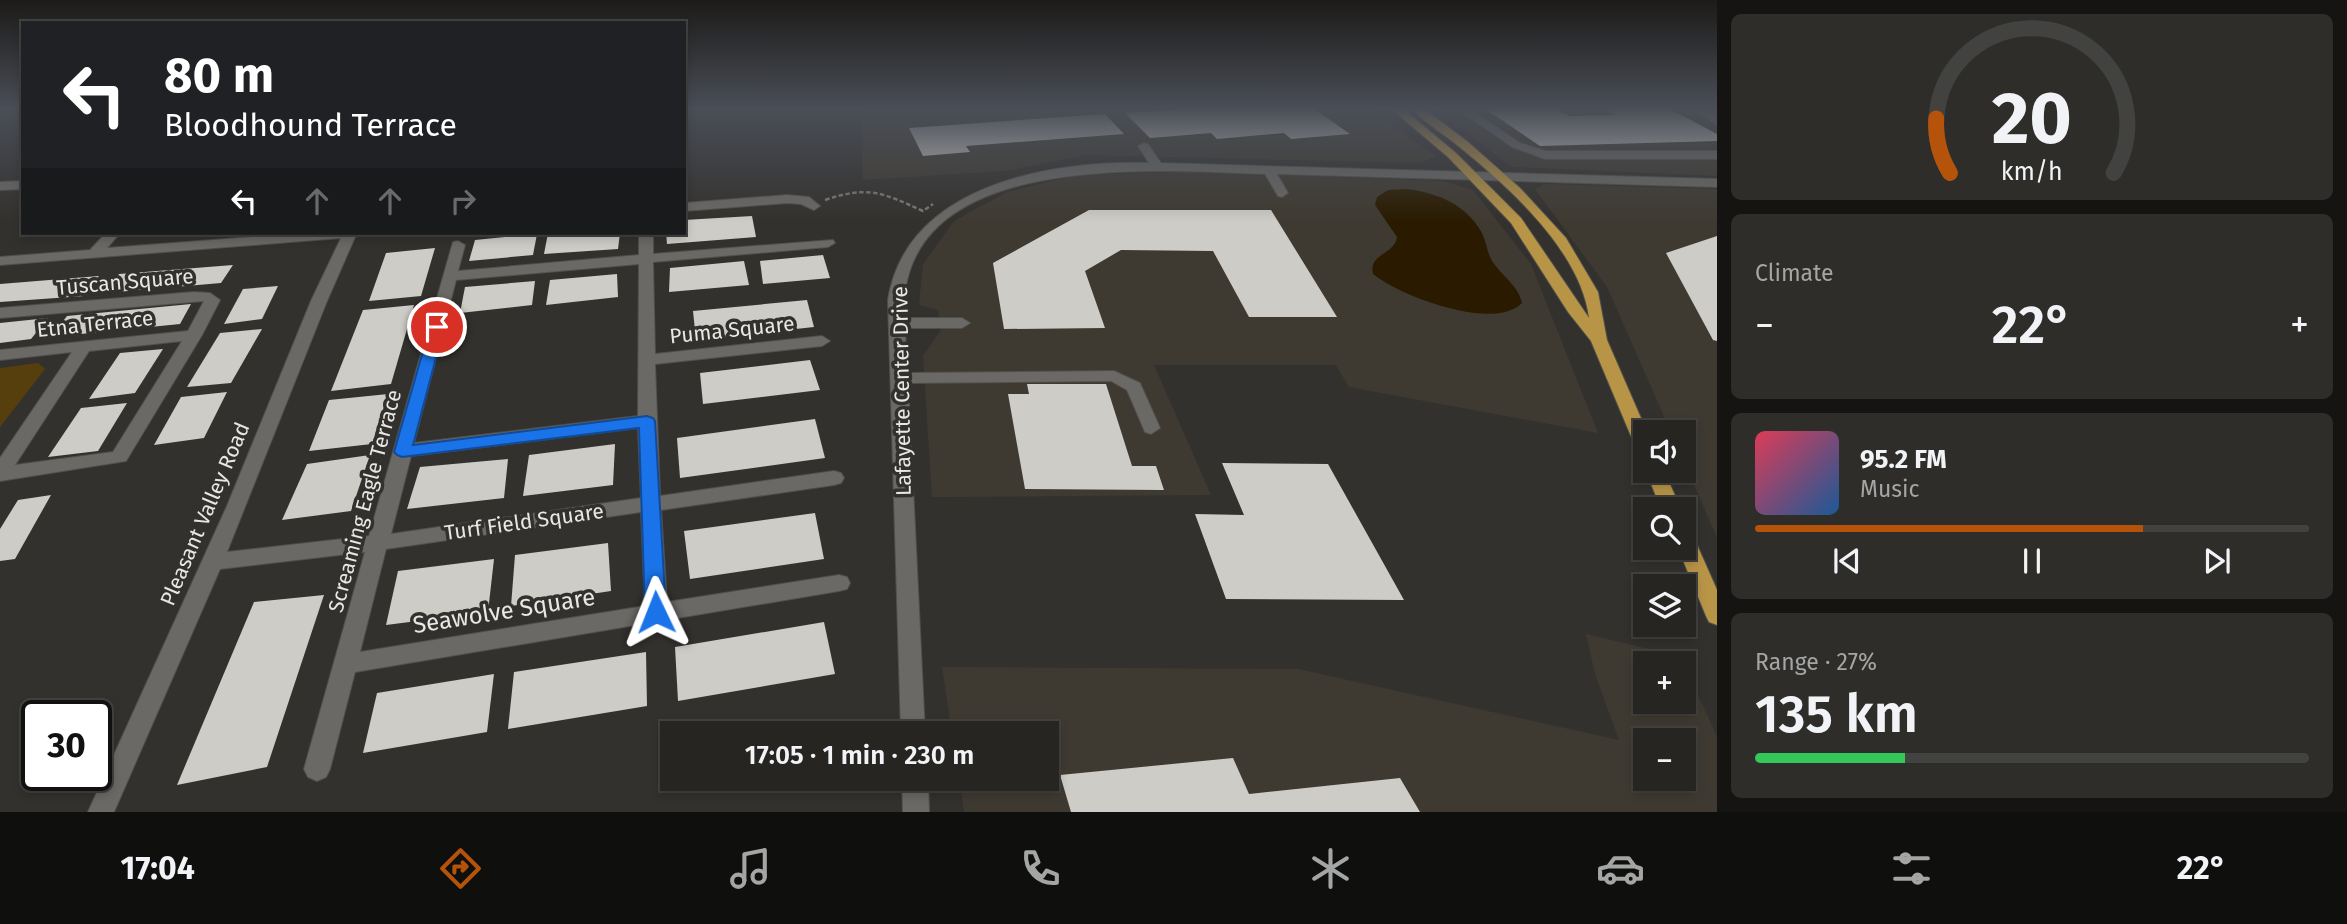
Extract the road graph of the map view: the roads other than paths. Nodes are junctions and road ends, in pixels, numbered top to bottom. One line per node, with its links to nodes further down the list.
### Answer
1 (1144, 146): 6 (street)
2 (1442, 146): 8 (main road)
3 (1467, 146): 9 (main road)
4 (1519, 146): 5 (street)
5 (1717, 155)
6 (1157, 167): 7 (street, Lafayette Center Drive); 27 (street, Lafayette Center Drive)
7 (1269, 170): 8 (street, Lafayette Center Drive); 13 (street)
8 (1474, 176): 9 (street, Lafayette Center Drive); 30 (main road)
9 (1502, 177): 10 (street, Lafayette Center Drive); 30 (main road)
10 (1717, 183)
11 (21, 185): 12 (street)
12 (0, 186)
13 (1282, 193)
14 (814, 206): 15 (street)
15 (686, 207)
16 (111, 235): 22 (street)
17 (327, 235): 22 (street)
18 (352, 235): 45 (street, Pleasant Valley Road)
19 (646, 235): 23 (street)
20 (828, 243): 23 (street)
21 (458, 245): 25 (street, Screaming Eagle Terrace)
22 (95, 253): 24 (street)
23 (646, 259): 25 (street); 34 (street)
24 (0, 261)
25 (450, 276): 39 (street, Screaming Eagle Terrace)
26 (0, 313): 29 (street, Tuscan Square)
27 (897, 323): 28 (street); 35 (street, Lafayette Center Drive)
28 (962, 323)
29 (194, 335): 32 (street, Etna Terrace); 40 (street)
30 (1599, 340): 36 (main road)
31 (822, 341): 34 (street, Puma Square)
32 (85, 346): 33 (street, Etna Terrace); 40 (street)
33 (0, 355)
34 (646, 360): 37 (street)
35 (899, 377): 38 (street); 50 (street, Lafayette Center Drive)
36 (1633, 420)
37 (647, 421): 39 (street); 42 (street)
38 (1151, 428)
39 (402, 452): 43 (street, Screaming Eagle Terrace)
40 (0, 474)
41 (834, 478): 42 (street, Turf Field Square)
42 (652, 504): 43 (street, Turf Field Square); 47 (street)
43 (378, 543): 45 (street, Turf Field Square); 49 (street, Screaming Eagle Terrace)
44 (1693, 560): 48 (main road)
45 (212, 562): 53 (street, Pleasant Valley Road)
46 (839, 583): 47 (street, Seawolve Square)
47 (656, 612): 49 (street, Seawolve Square)
48 (1717, 616)
49 (344, 664): 51 (street, Screaming Eagle Terrace)
50 (913, 721)
51 (317, 769)
52 (915, 791): 54 (street)
53 (101, 812)
54 (916, 812)

